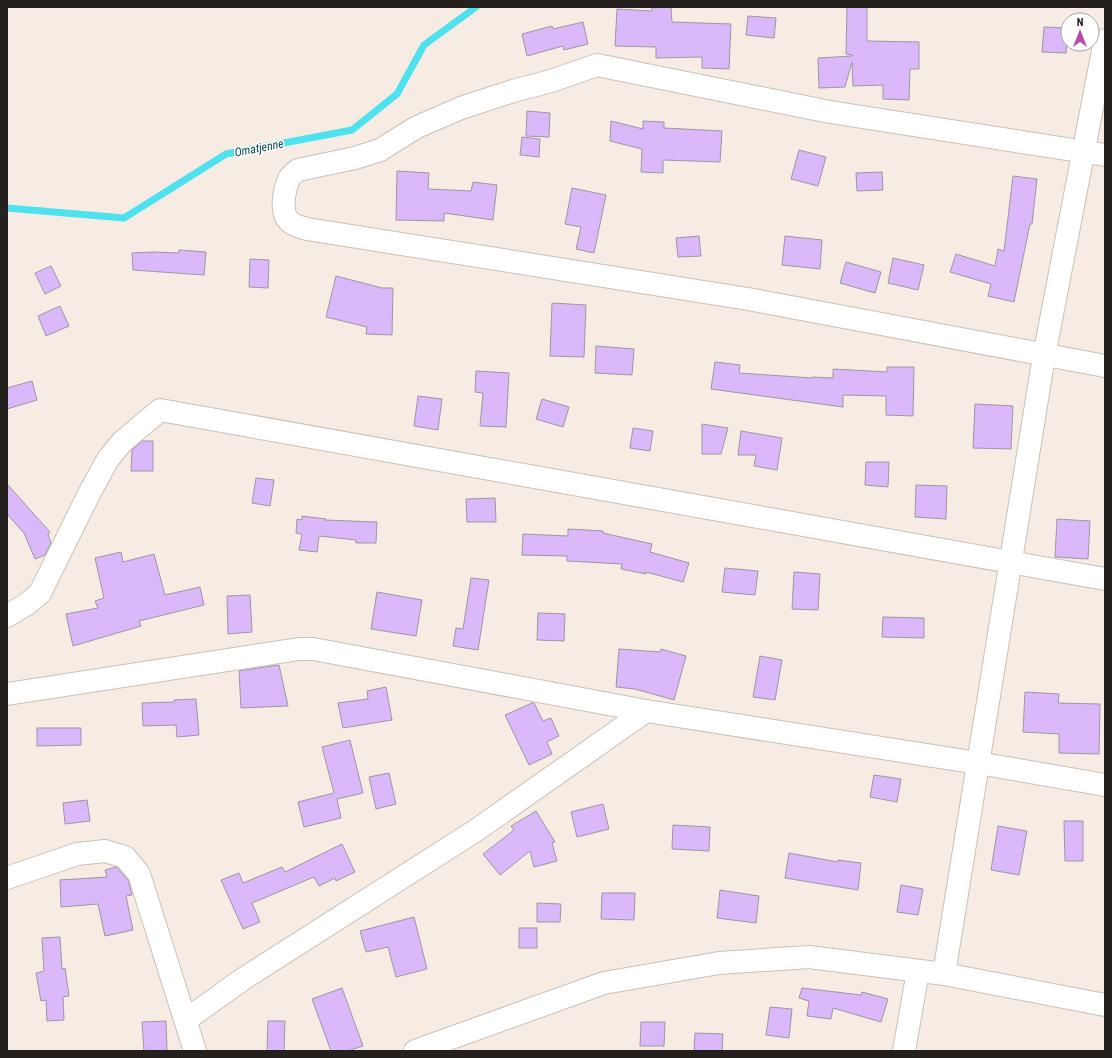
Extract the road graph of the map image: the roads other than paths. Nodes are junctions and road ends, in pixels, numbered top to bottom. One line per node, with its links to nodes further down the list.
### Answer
1 (1105, 40): 2 (street)
2 (1083, 152): 3 (street); 4 (street); 4 (street)
3 (1105, 155)
4 (1044, 356): 5 (street); 6 (street)
5 (1105, 366)
6 (1011, 561): 7 (street); 8 (street); 11 (street)
7 (1105, 578)
8 (7, 616)
9 (7, 694): 10 (street)
10 (646, 711): 11 (street); 17 (street)
11 (978, 763): 12 (street); 15 (street)
12 (1105, 785)
13 (7, 878): 17 (street)
14 (918, 971): 15 (street); 19 (street); 20 (street)
15 (944, 974): 16 (street)
16 (1105, 1005)
17 (186, 1020): 18 (street)
18 (195, 1051)
19 (415, 1051)
20 (904, 1051)

